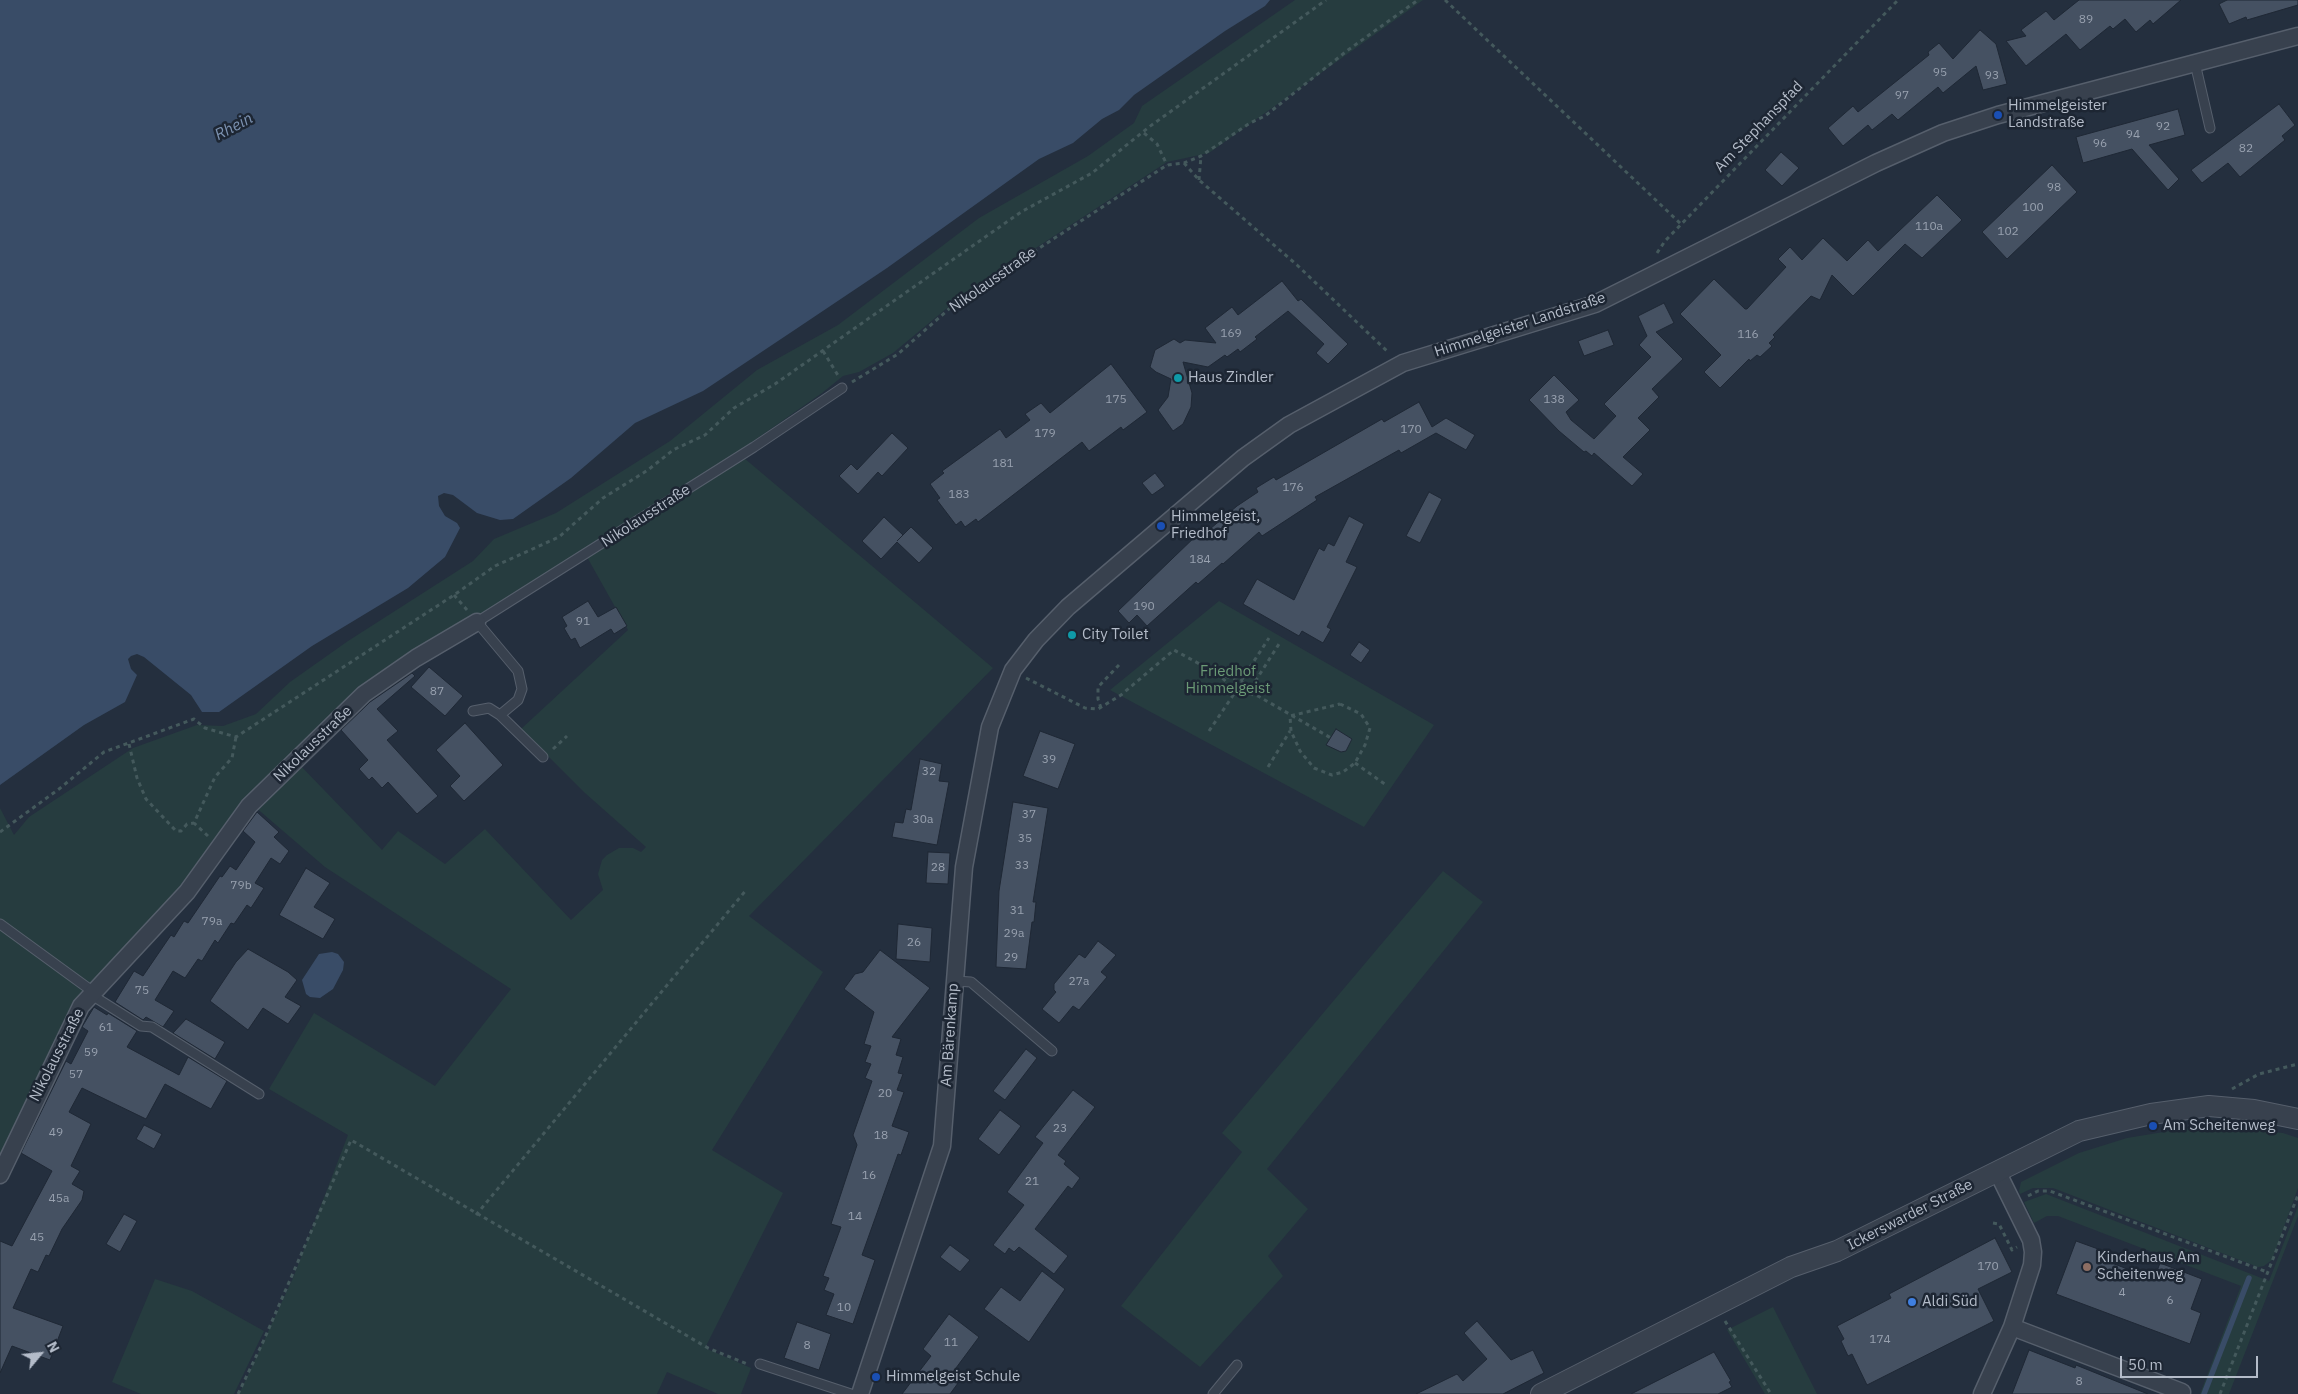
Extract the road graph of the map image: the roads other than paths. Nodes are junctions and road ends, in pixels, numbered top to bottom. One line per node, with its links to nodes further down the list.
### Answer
1 (2298, 36): 2 (street, Himmelgeister Landstraße)
2 (2195, 63): 3 (lane); 6 (street, Himmelgeister Landstraße)
3 (2210, 128)
4 (842, 388): 5 (lane, Nikolausstraße)
5 (477, 622): 8 (lane); 12 (street, Nikolausstraße)
6 (1013, 670): 11 (street, Am Bärenkamp)
7 (473, 711): 8 (lane)
8 (500, 715): 9 (lane)
9 (543, 758)
10 (0, 924): 12 (lane)
11 (955, 981): 13 (lane); 23 (street, Am Bärenkamp)
12 (91, 993): 14 (lane); 17 (street, Nikolausstraße)
13 (1052, 1051)
14 (259, 1094)
15 (2298, 1119): 16 (street, Ickerswarder Straße)
16 (1997, 1171): 18 (street); 25 (street, Ickerswarder Straße)
17 (0, 1175)
18 (2012, 1327): 21 (street); 26 (street)
19 (760, 1364): 22 (lane)
20 (1237, 1365): 24 (lane)
21 (2182, 1392)
22 (851, 1394)
23 (860, 1394)
24 (1213, 1394)
25 (1541, 1394)
26 (1982, 1394)

